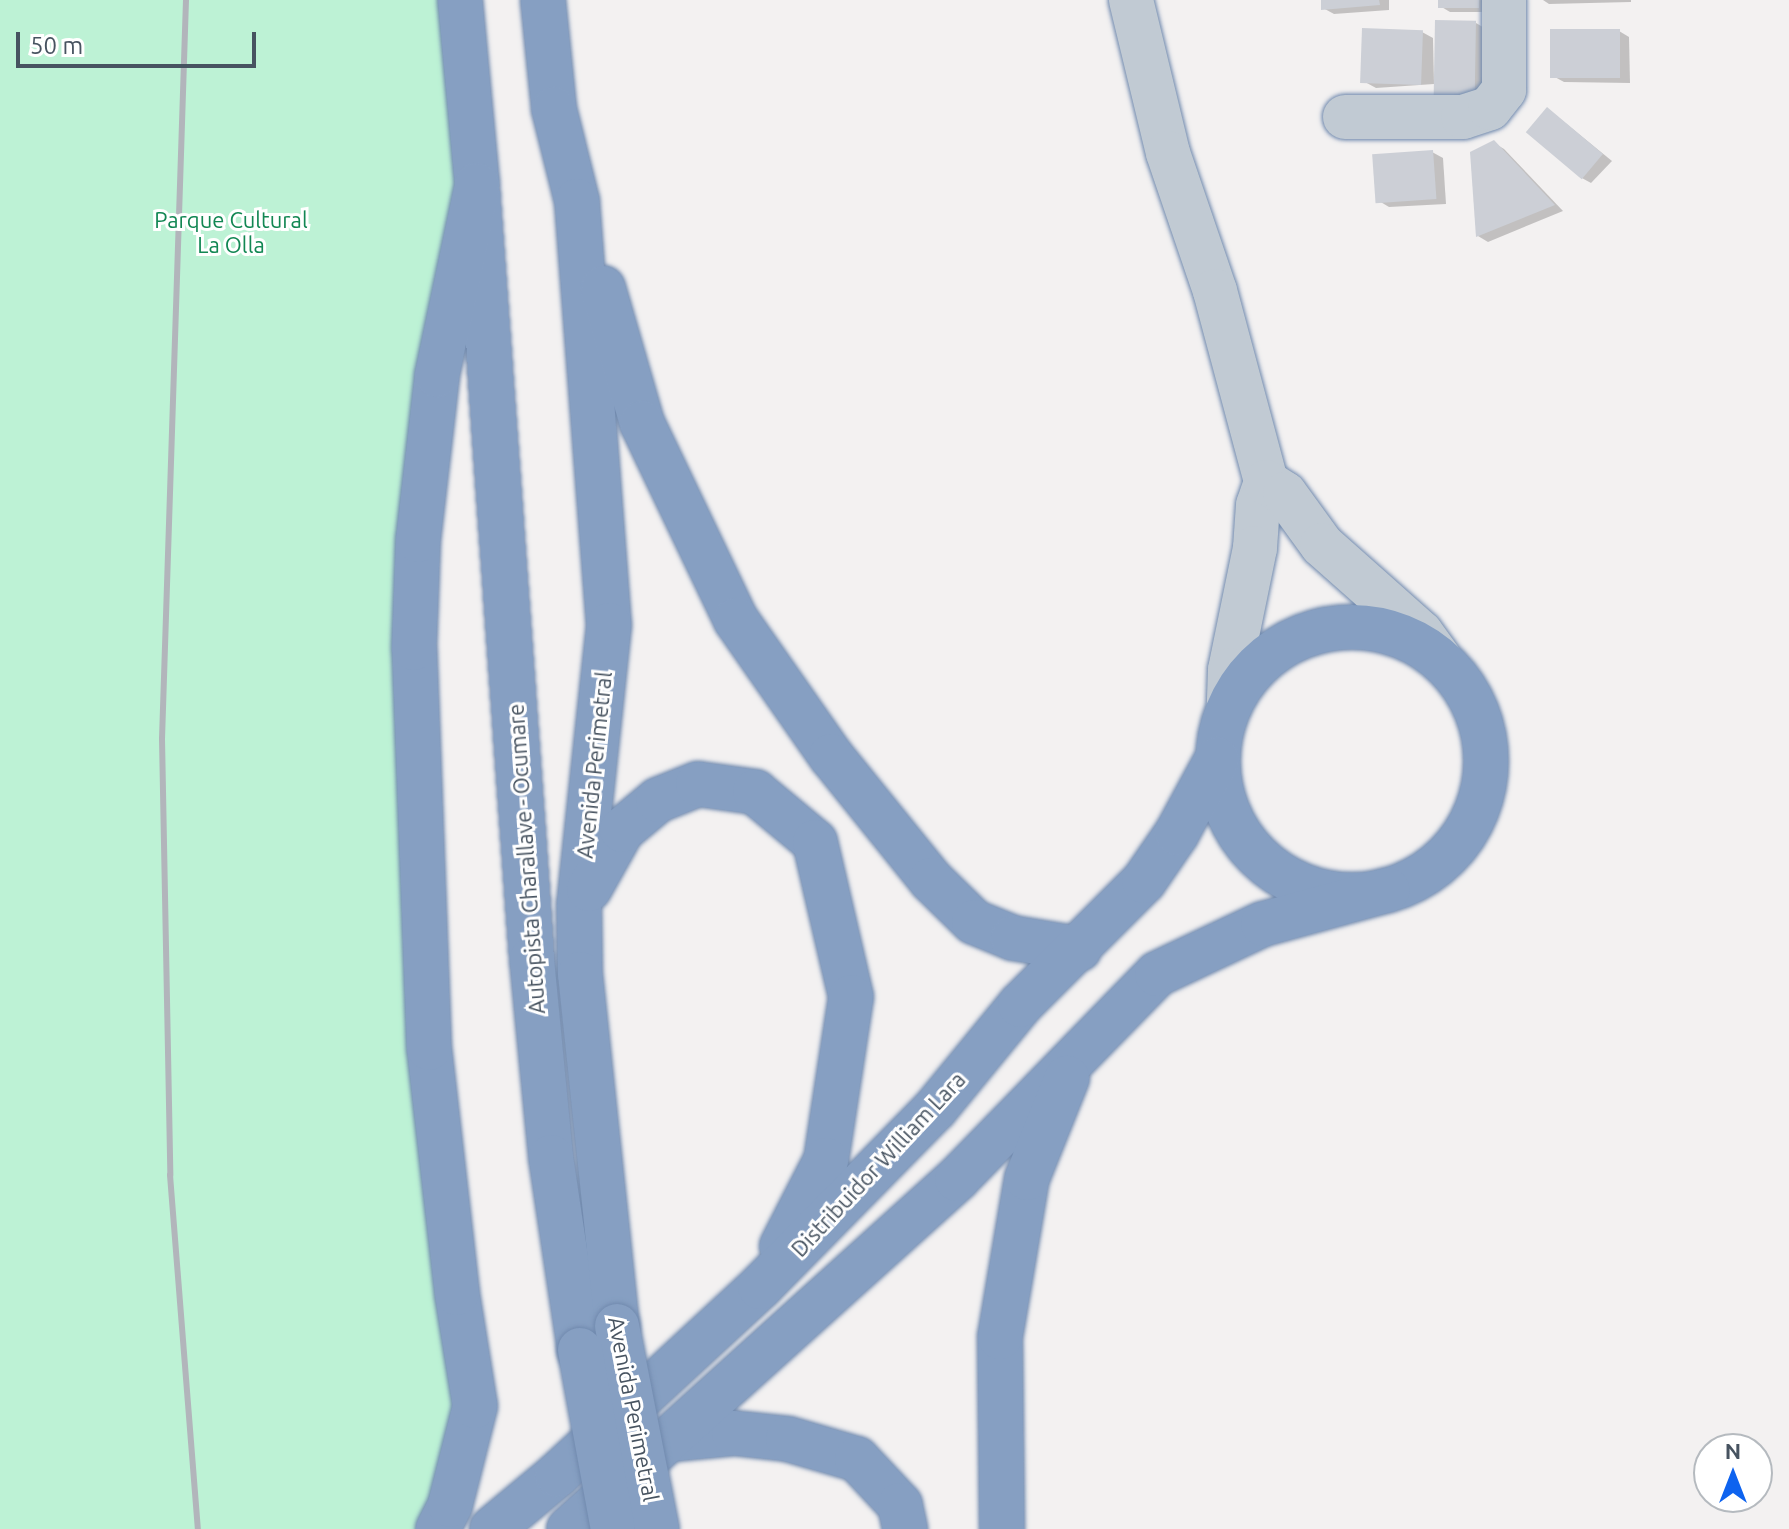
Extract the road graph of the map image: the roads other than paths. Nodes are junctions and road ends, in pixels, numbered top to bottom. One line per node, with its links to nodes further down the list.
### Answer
1 (460, 0): 6 (highway)
2 (543, 0): 7 (highway, Avenida Perimetral)
3 (1131, 0): 8 (street)
4 (1504, 0): 5 (street)
5 (1345, 117)
6 (477, 185): 18 (highway); 21 (highway, Autopista Charallave - Ocumare, bridge)
7 (577, 201): 13 (highway, Avenida Perimetral); 14 (highway)
8 (1266, 482): 9 (street); 10 (street)
9 (1440, 659): 10 (highway, Distribuidor William Lara); 12 (highway, Distribuidor William Lara)
10 (1229, 705): 11 (highway, Distribuidor William Lara)
11 (1217, 759): 12 (highway, Distribuidor William Lara); 14 (highway, Distribuidor William Lara)
12 (1387, 890): 15 (highway, Distribuidor William Lara)
13 (579, 905): 16 (highway); 22 (highway, Avenida Perimetral, bridge)
14 (1079, 949): 16 (highway, Distribuidor William Lara)
15 (1076, 1057): 17 (highway, Distribuidor William Lara); 24 (highway)
16 (760, 1287): 19 (highway, Distribuidor William Lara)
17 (672, 1439): 20 (highway, Distribuidor William Lara); 23 (highway)
18 (438, 1529)
19 (492, 1529)
20 (569, 1529)
21 (613, 1529)
22 (657, 1529)
23 (905, 1529)
24 (1002, 1529)

